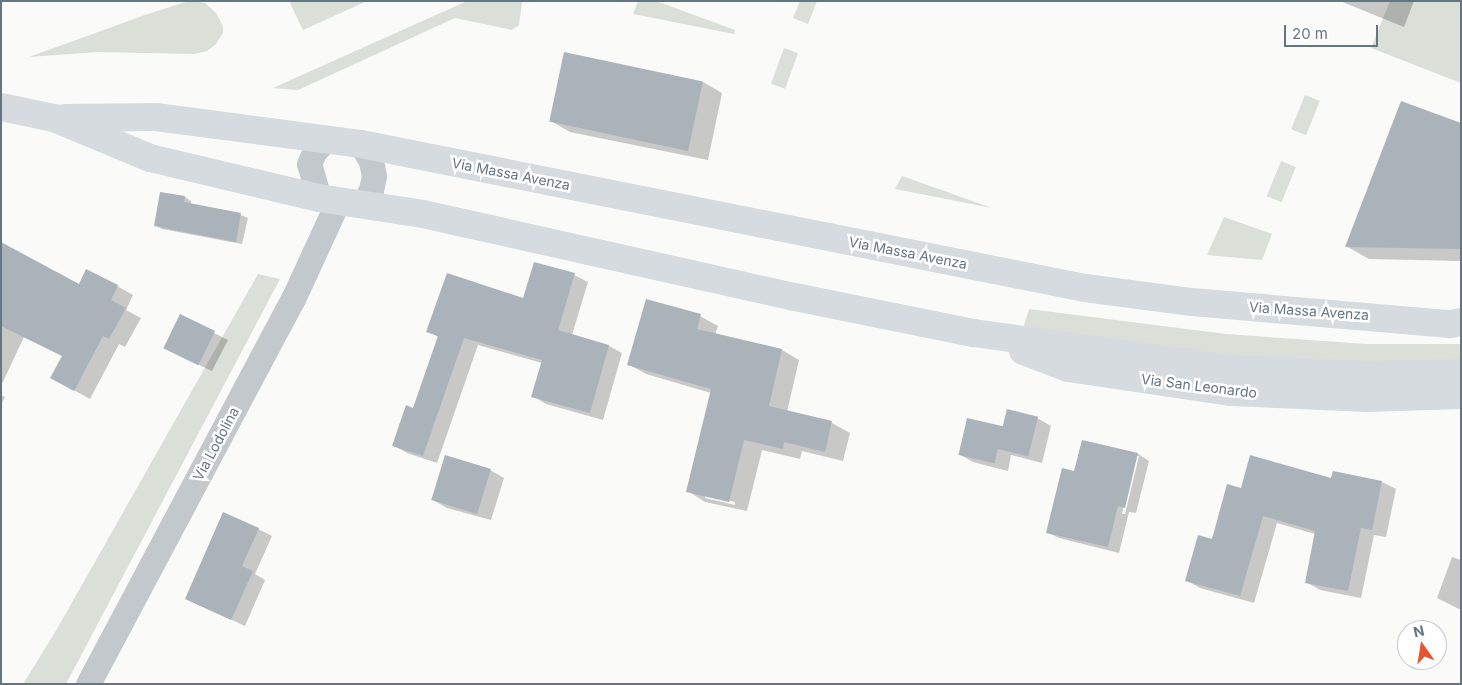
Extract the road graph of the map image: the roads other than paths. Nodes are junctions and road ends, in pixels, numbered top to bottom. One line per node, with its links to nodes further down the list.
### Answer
1 (1, 107): 2 (main road, Via Massa Avenza)
2 (54, 118): 3 (main road, Via Massa Avenza); 5 (main road, Via Massa Avenza)
3 (326, 139): 4 (main road, Via Massa Avenza); 5 (street)
4 (361, 144): 5 (street); 6 (main road, Via Massa Avenza)
5 (340, 201): 7 (main road, Via Massa Avenza); 10 (street, Via Lodolina)
6 (1457, 323)
7 (974, 333): 8 (main road, Via Massa Avenza); 9 (main road, Via San Leonardo)
8 (1461, 373)
9 (1461, 395)
10 (88, 684)

